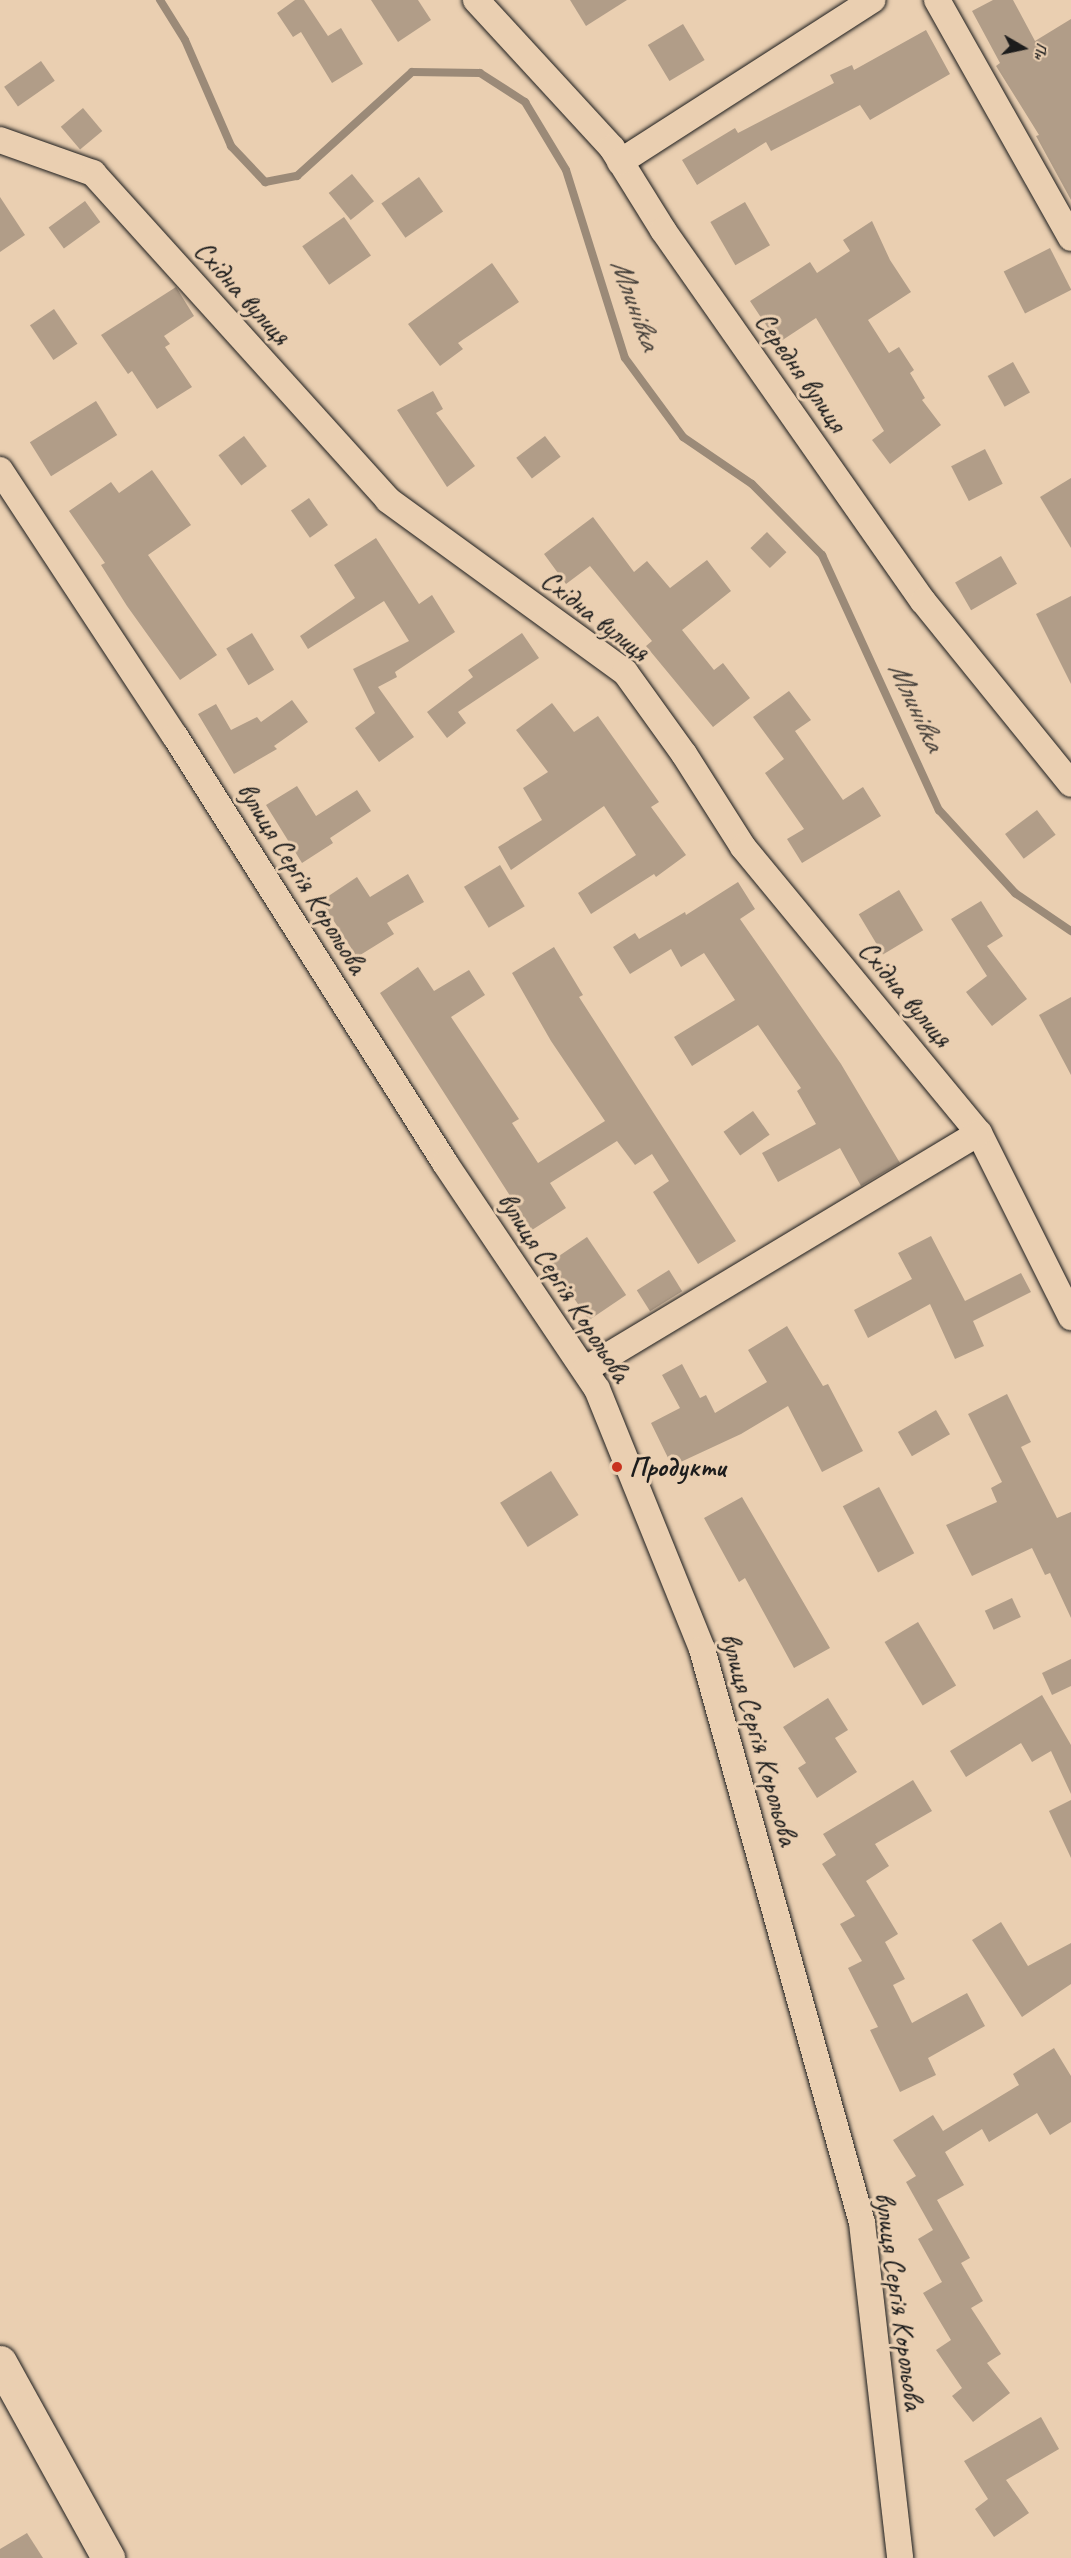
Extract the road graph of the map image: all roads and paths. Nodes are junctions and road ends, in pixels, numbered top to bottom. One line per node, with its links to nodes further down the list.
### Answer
1 (476, 0): 5 (street, Середня вулиця)
2 (872, 0): 5 (street)
3 (937, 0): 6 (street)
4 (0, 140): 9 (street, Східна вулиця)
5 (620, 162): 8 (street, Середня вулиця)
6 (1071, 238)
7 (0, 470): 11 (street, вулиця Сергія Корольова)
8 (1071, 784)
9 (979, 1133): 10 (street, Східна вулиця); 11 (street)
10 (1071, 1317)
11 (586, 1369): 14 (street, вулиця Сергія Корольова)
12 (0, 2362): 13 (main road)
13 (108, 2558)
14 (900, 2558)

